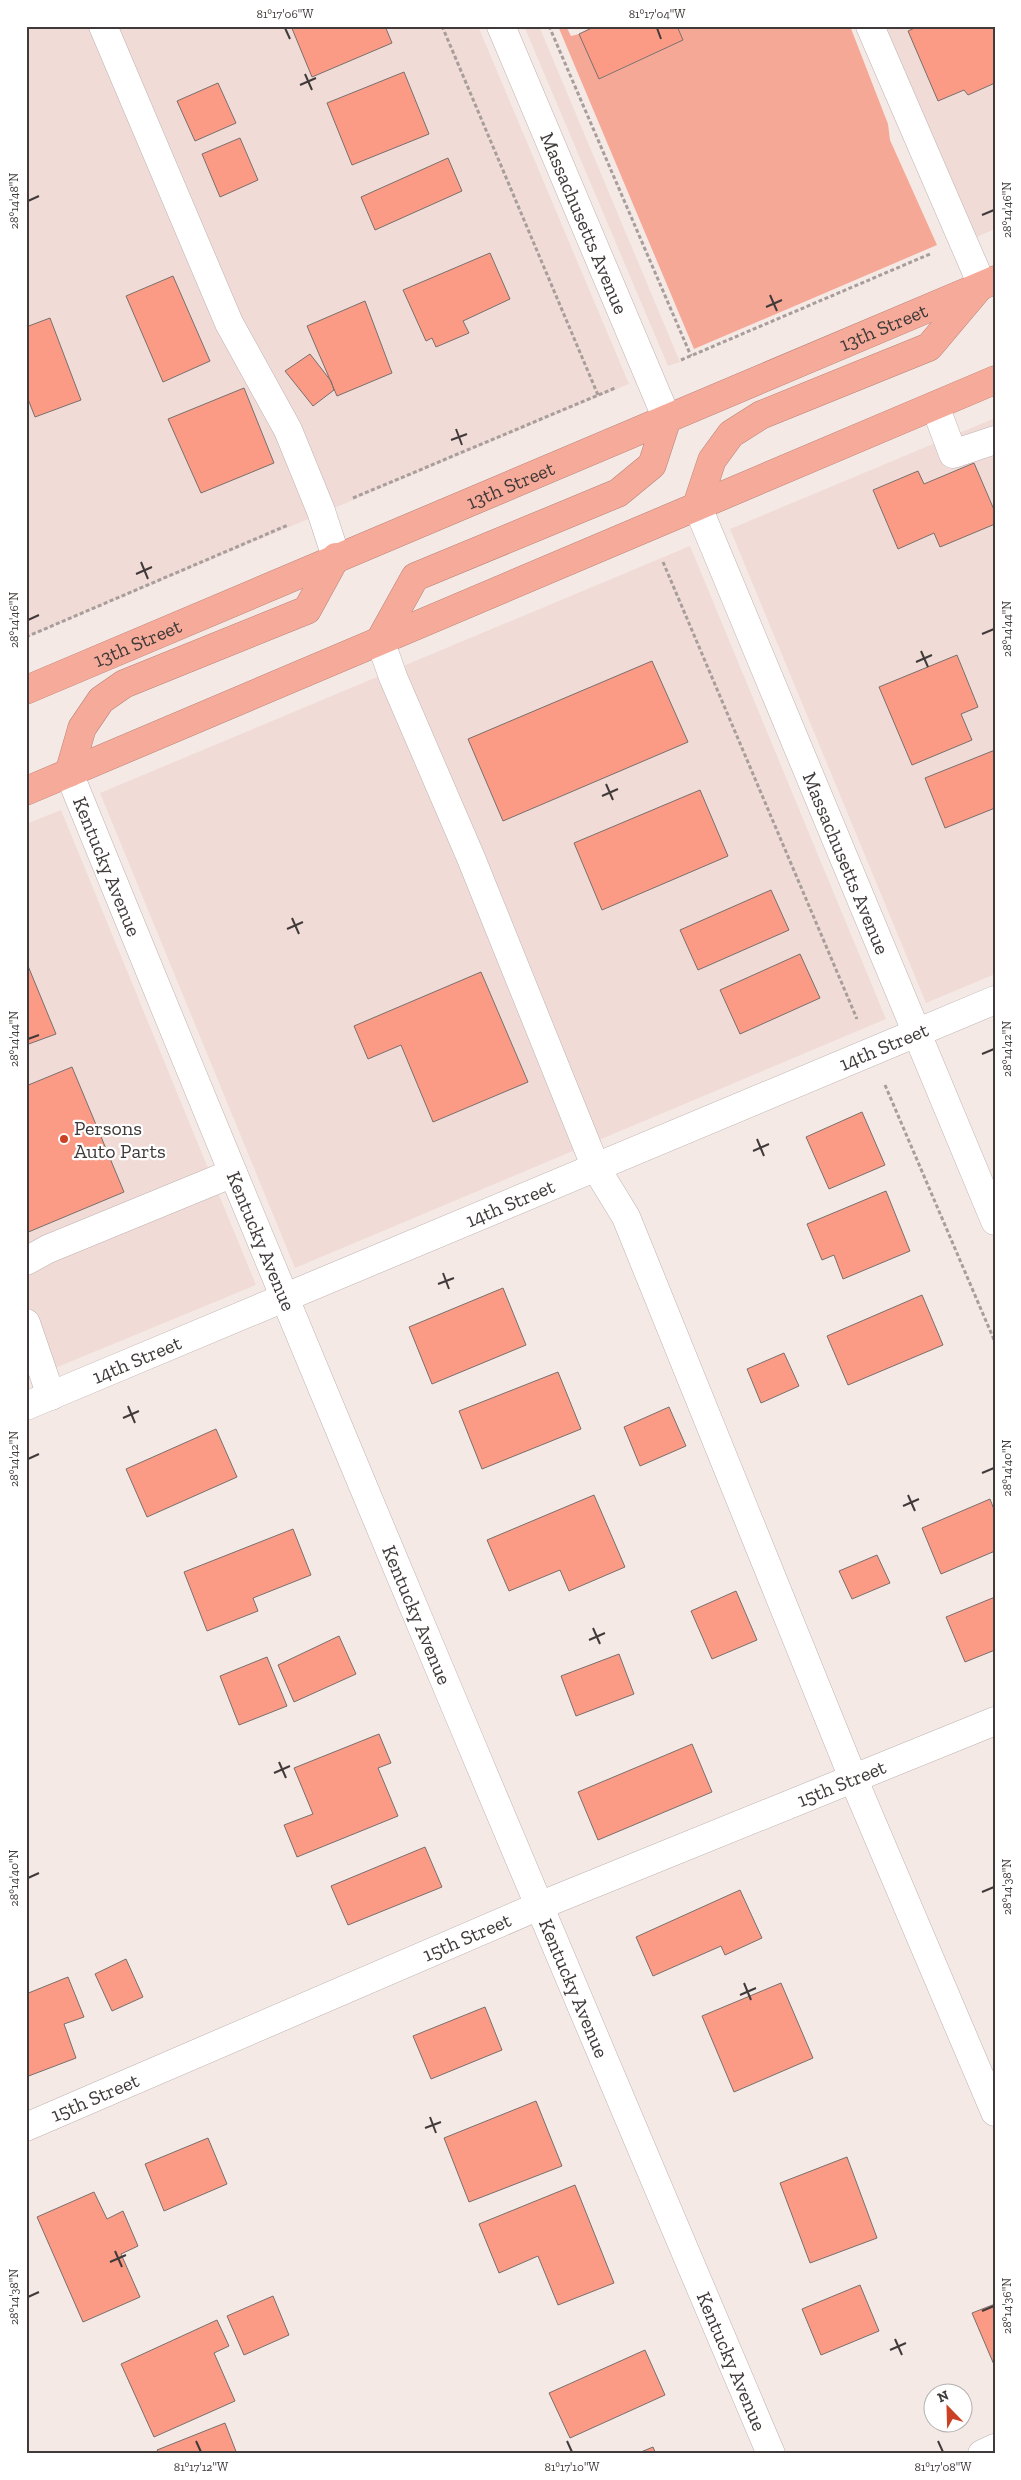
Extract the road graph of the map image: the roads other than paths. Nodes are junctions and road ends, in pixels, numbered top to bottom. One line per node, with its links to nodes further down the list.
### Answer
1 (104, 26): 10 (street)
2 (501, 26): 7 (street, Massachusetts Avenue)
3 (870, 26): 4 (street)
4 (988, 283): 7 (highway, 13th Street); 9 (highway)
5 (995, 380): 6 (highway)
6 (935, 406): 8 (street); 9 (highway)
7 (667, 419): 10 (highway, 13th Street); 11 (highway)
8 (995, 440)
9 (697, 505): 11 (highway); 16 (street, Massachusetts Avenue)
10 (336, 557): 12 (highway, 13th Street); 13 (highway)
11 (380, 640): 13 (highway); 17 (street)
12 (27, 690)
13 (69, 773): 14 (highway); 18 (street, Kentucky Avenue)
14 (26, 791)
15 (995, 1000): 16 (street, 14th Street)
16 (915, 1034): 17 (street, 14th Street); 19 (street, Massachusetts Avenue)
17 (596, 1168): 21 (street, 14th Street); 26 (street)
18 (233, 1173): 20 (street); 21 (street, Kentucky Avenue)
19 (995, 1221)
20 (26, 1261)
21 (285, 1299): 23 (street, 14th Street); 27 (street, Kentucky Avenue)
22 (26, 1323): 23 (street)
23 (51, 1396): 24 (street, 14th Street)
24 (26, 1406)
25 (995, 1722): 26 (street, 15th Street)
26 (853, 1778): 27 (street, 15th Street); 28 (street)
27 (538, 1906): 29 (street, 15th Street); 31 (street, Kentucky Avenue)
28 (995, 2112)
29 (26, 2127)
30 (995, 2448): 32 (street)
31 (771, 2454)
32 (982, 2454)

